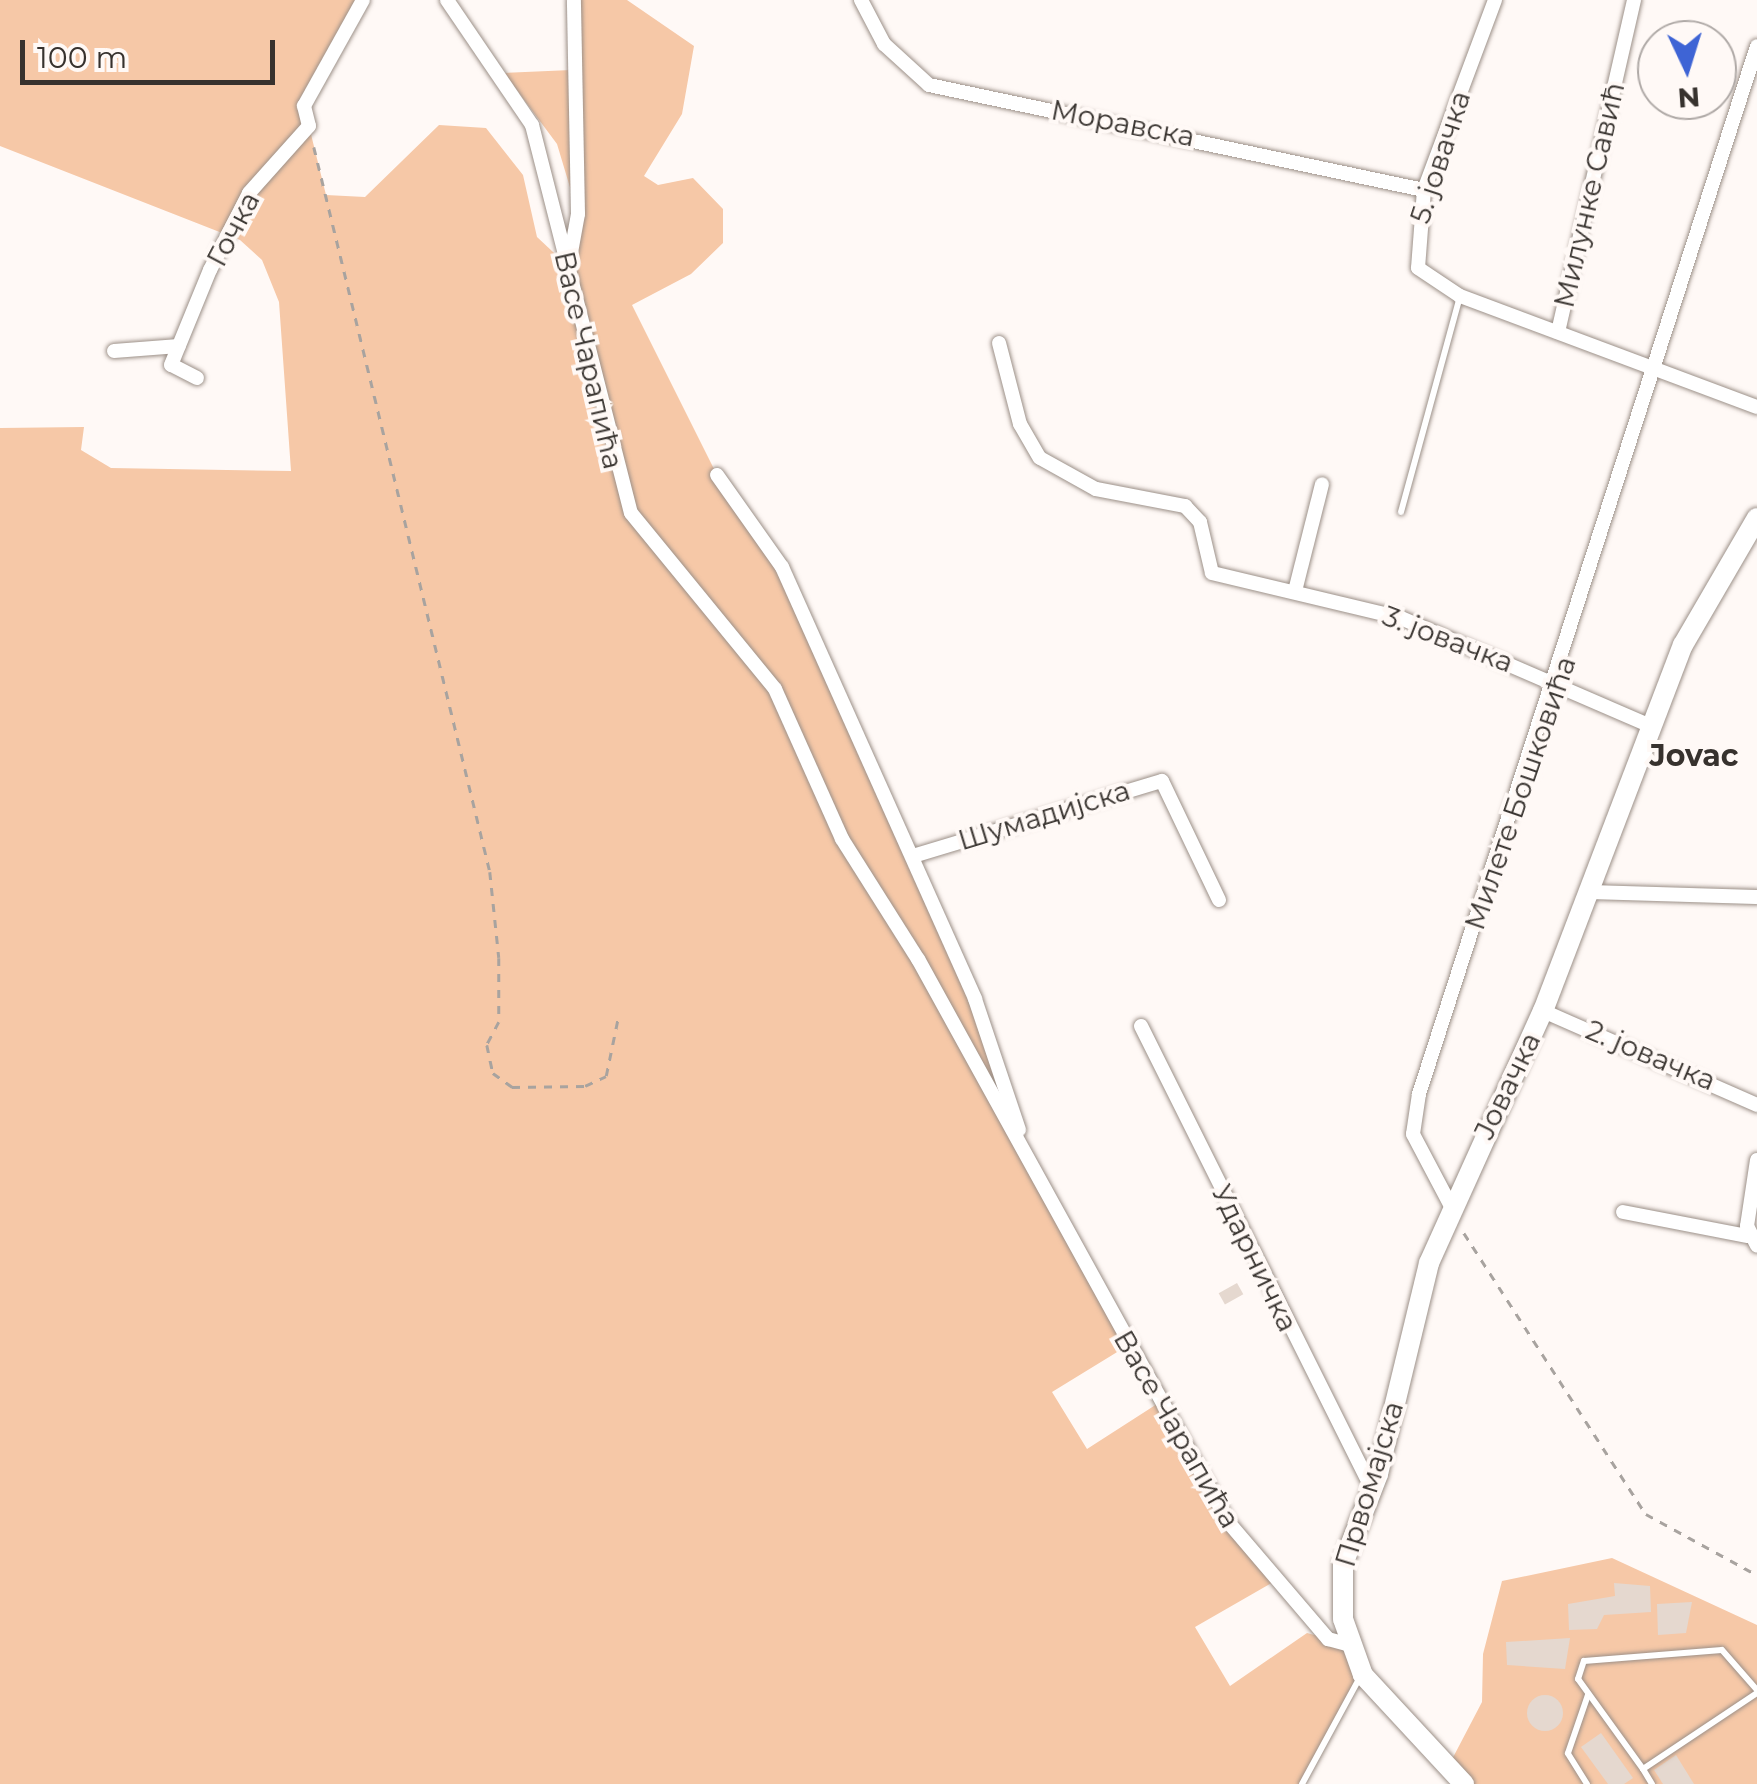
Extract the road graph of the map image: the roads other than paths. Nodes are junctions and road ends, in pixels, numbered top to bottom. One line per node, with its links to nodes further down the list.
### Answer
1 (362, 0): 13 (street, Гочка)
2 (446, 0): 9 (street, Васе Чарапића)
3 (574, 0): 9 (street)
4 (862, 0): 8 (street, Моравска)
5 (1496, 0): 8 (street, 5. јовачка)
6 (1634, 0): 11 (street, Милунке Савић)
7 (1757, 46): 15 (street, Милете Бошковића)
8 (1424, 190): 10 (street, 5. јовачка)
9 (568, 266): 33 (street, Васе Чарапића)
10 (1460, 296): 11 (street, 5. јовачка); 20 (lane)
11 (1558, 332): 15 (street, 5. јовачка)
12 (999, 343): 22 (street, 3. јовачка)
13 (179, 346): 14 (street); 16 (street)
14 (114, 351)
15 (1658, 371): 17 (street, 5. јовачка); 23 (street, Милете Бошковића)
16 (197, 378)
17 (1757, 407)
18 (717, 475): 25 (street)
19 (1322, 484): 22 (street)
20 (1402, 512)
21 (1757, 518): 24 (main road, Јовачка)
22 (1296, 591): 23 (street, 3. јовачка)
23 (1557, 684): 24 (street, 3. јовачка); 34 (street, Милете Бошковића)
24 (1650, 726): 26 (main road, Јовачка)
25 (914, 856): 28 (street, Шумадијска); 33 (street)
26 (1589, 892): 27 (street); 29 (main road, Јовачка)
27 (1757, 898)
28 (1218, 900)
29 (1543, 1010): 31 (street, 2. јовачка); 34 (main road, Јовачка)
30 (1142, 1026): 37 (street, Ударничка)
31 (1757, 1105)
32 (1757, 1160): 36 (street)
33 (1032, 1170): 38 (street, Васе Чарапића)
34 (1453, 1210): 37 (main road, Првомајска)
35 (1623, 1212): 36 (street)
36 (1752, 1241)
37 (1372, 1488): 38 (main road, Првомајска)
38 (1350, 1645): 39 (main road, Првомајска)
39 (1363, 1675): 43 (main road, Првомајска); 44 (lane)
40 (1757, 1692): 41 (lane); 42 (lane)
41 (1588, 1695): 42 (lane); 45 (lane)
42 (1642, 1770): 46 (lane)
43 (1462, 1783)
44 (1302, 1784)
45 (1587, 1784)
46 (1652, 1784)

